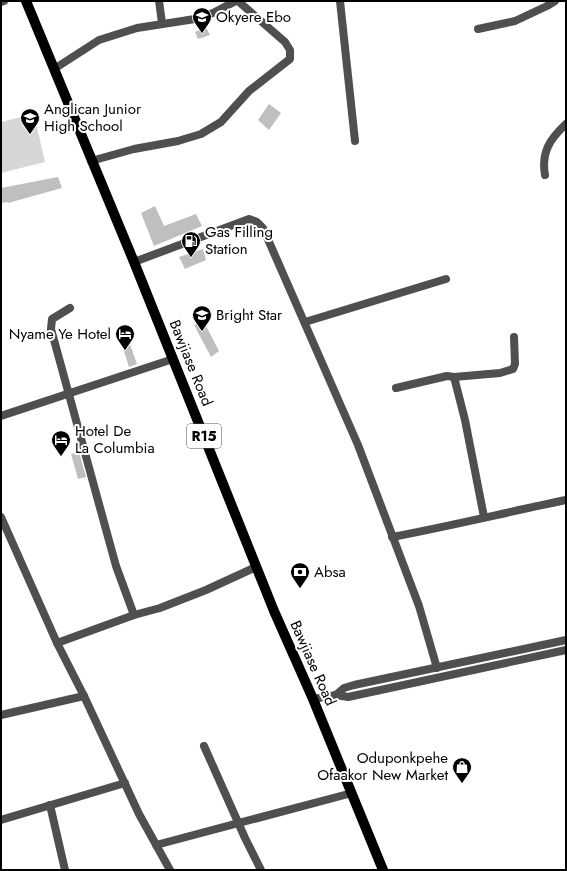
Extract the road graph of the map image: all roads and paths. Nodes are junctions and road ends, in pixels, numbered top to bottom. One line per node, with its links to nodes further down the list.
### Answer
1 (26, 1): 8 (main road, Bawjiase Road / R15)
2 (159, 1): 6 (street)
3 (237, 1): 6 (street); 11 (street)
4 (340, 1): 10 (street)
5 (555, 1): 7 (street)
6 (162, 24): 8 (street)
7 (478, 29)
8 (54, 69): 11 (main road, Bawjiase Road / R15)
9 (566, 124): 12 (street)
10 (355, 141)
11 (91, 161): 13 (main road, Bawjiase Road / R15)
12 (545, 175)
13 (134, 262): 16 (street); 18 (main road, Bawjiase Road / R15)
14 (446, 279): 16 (street)
15 (70, 308): 21 (street)
16 (305, 322): 26 (street)
17 (514, 337): 19 (street)
18 (173, 359): 21 (street); 29 (main road, Bawjiase Road / R15)
19 (454, 377): 20 (street); 25 (street)
20 (396, 388)
21 (68, 393): 22 (street); 30 (street)
22 (1, 416)
23 (566, 500): 25 (street)
24 (1, 517): 27 (street)
25 (484, 517): 26 (street)
26 (392, 537): 34 (street)
27 (10, 538): 28 (street); 32 (street)
28 (1, 542)
29 (256, 567): 30 (street); 37 (main road, Bawjiase Road / R15)
30 (134, 615): 32 (street)
31 (566, 640): 34 (street)
32 (57, 643): 36 (street)
33 (566, 650): 35 (street)
34 (437, 668): 35 (street)
35 (336, 695): 37 (street)
36 (84, 696): 38 (street); 40 (street)
37 (313, 700): 41 (main road, Bawjiase Road / R15)
38 (1, 715)
39 (204, 746): 44 (street)
40 (125, 783): 42 (street); 45 (street)
41 (352, 793): 44 (street); 49 (main road, Bawjiase Road / R15)
42 (50, 805): 43 (street); 46 (street)
43 (1, 820)
44 (238, 824): 45 (street); 48 (street)
45 (156, 845): 47 (street)
46 (65, 870)
47 (170, 870)
48 (261, 870)
49 (383, 870)

